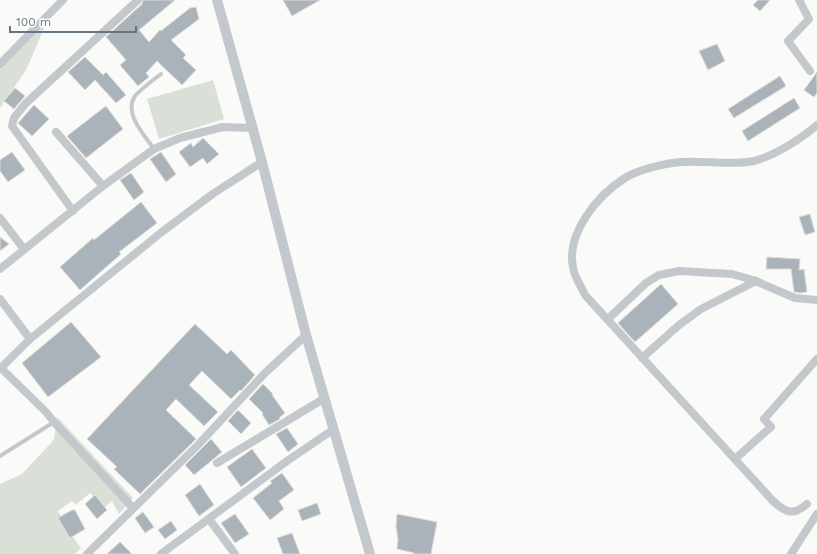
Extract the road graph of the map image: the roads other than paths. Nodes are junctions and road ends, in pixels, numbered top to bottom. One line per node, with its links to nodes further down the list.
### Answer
1 (63, 0): 5 (street)
2 (138, 0): 14 (street)
3 (217, 0): 9 (street)
4 (799, 0): 6 (street)
5 (0, 64)
6 (810, 71)
7 (161, 74): 11 (lane)
8 (817, 125): 21 (street)
9 (253, 128): 11 (street); 12 (street)
10 (56, 132): 13 (street)
11 (154, 149): 13 (street)
12 (262, 162): 22 (street); 23 (street)
13 (103, 186): 14 (street)
14 (72, 211): 16 (street)
15 (0, 218): 16 (street)
16 (24, 249): 17 (street)
17 (0, 269)
18 (756, 281): 20 (street); 21 (street); 24 (street)
19 (0, 299): 23 (street)
20 (817, 300)
21 (608, 319): 24 (street)
22 (306, 335): 27 (street); 34 (street)
23 (30, 339): 26 (street)
24 (642, 358): 31 (street)
25 (817, 359): 31 (street)
26 (0, 368): 28 (street)
27 (325, 398): 29 (street); 32 (street)
28 (54, 422): 30 (lane); 34 (street)
29 (334, 429): 36 (street); 40 (street)
30 (0, 456)
31 (735, 459): 33 (street)
32 (217, 463)
33 (807, 504)
34 (133, 508): 37 (street)
35 (817, 514): 41 (street)
36 (209, 519): 38 (street); 39 (street)
37 (87, 554)
38 (161, 554)
39 (235, 554)
40 (370, 554)
41 (791, 554)

